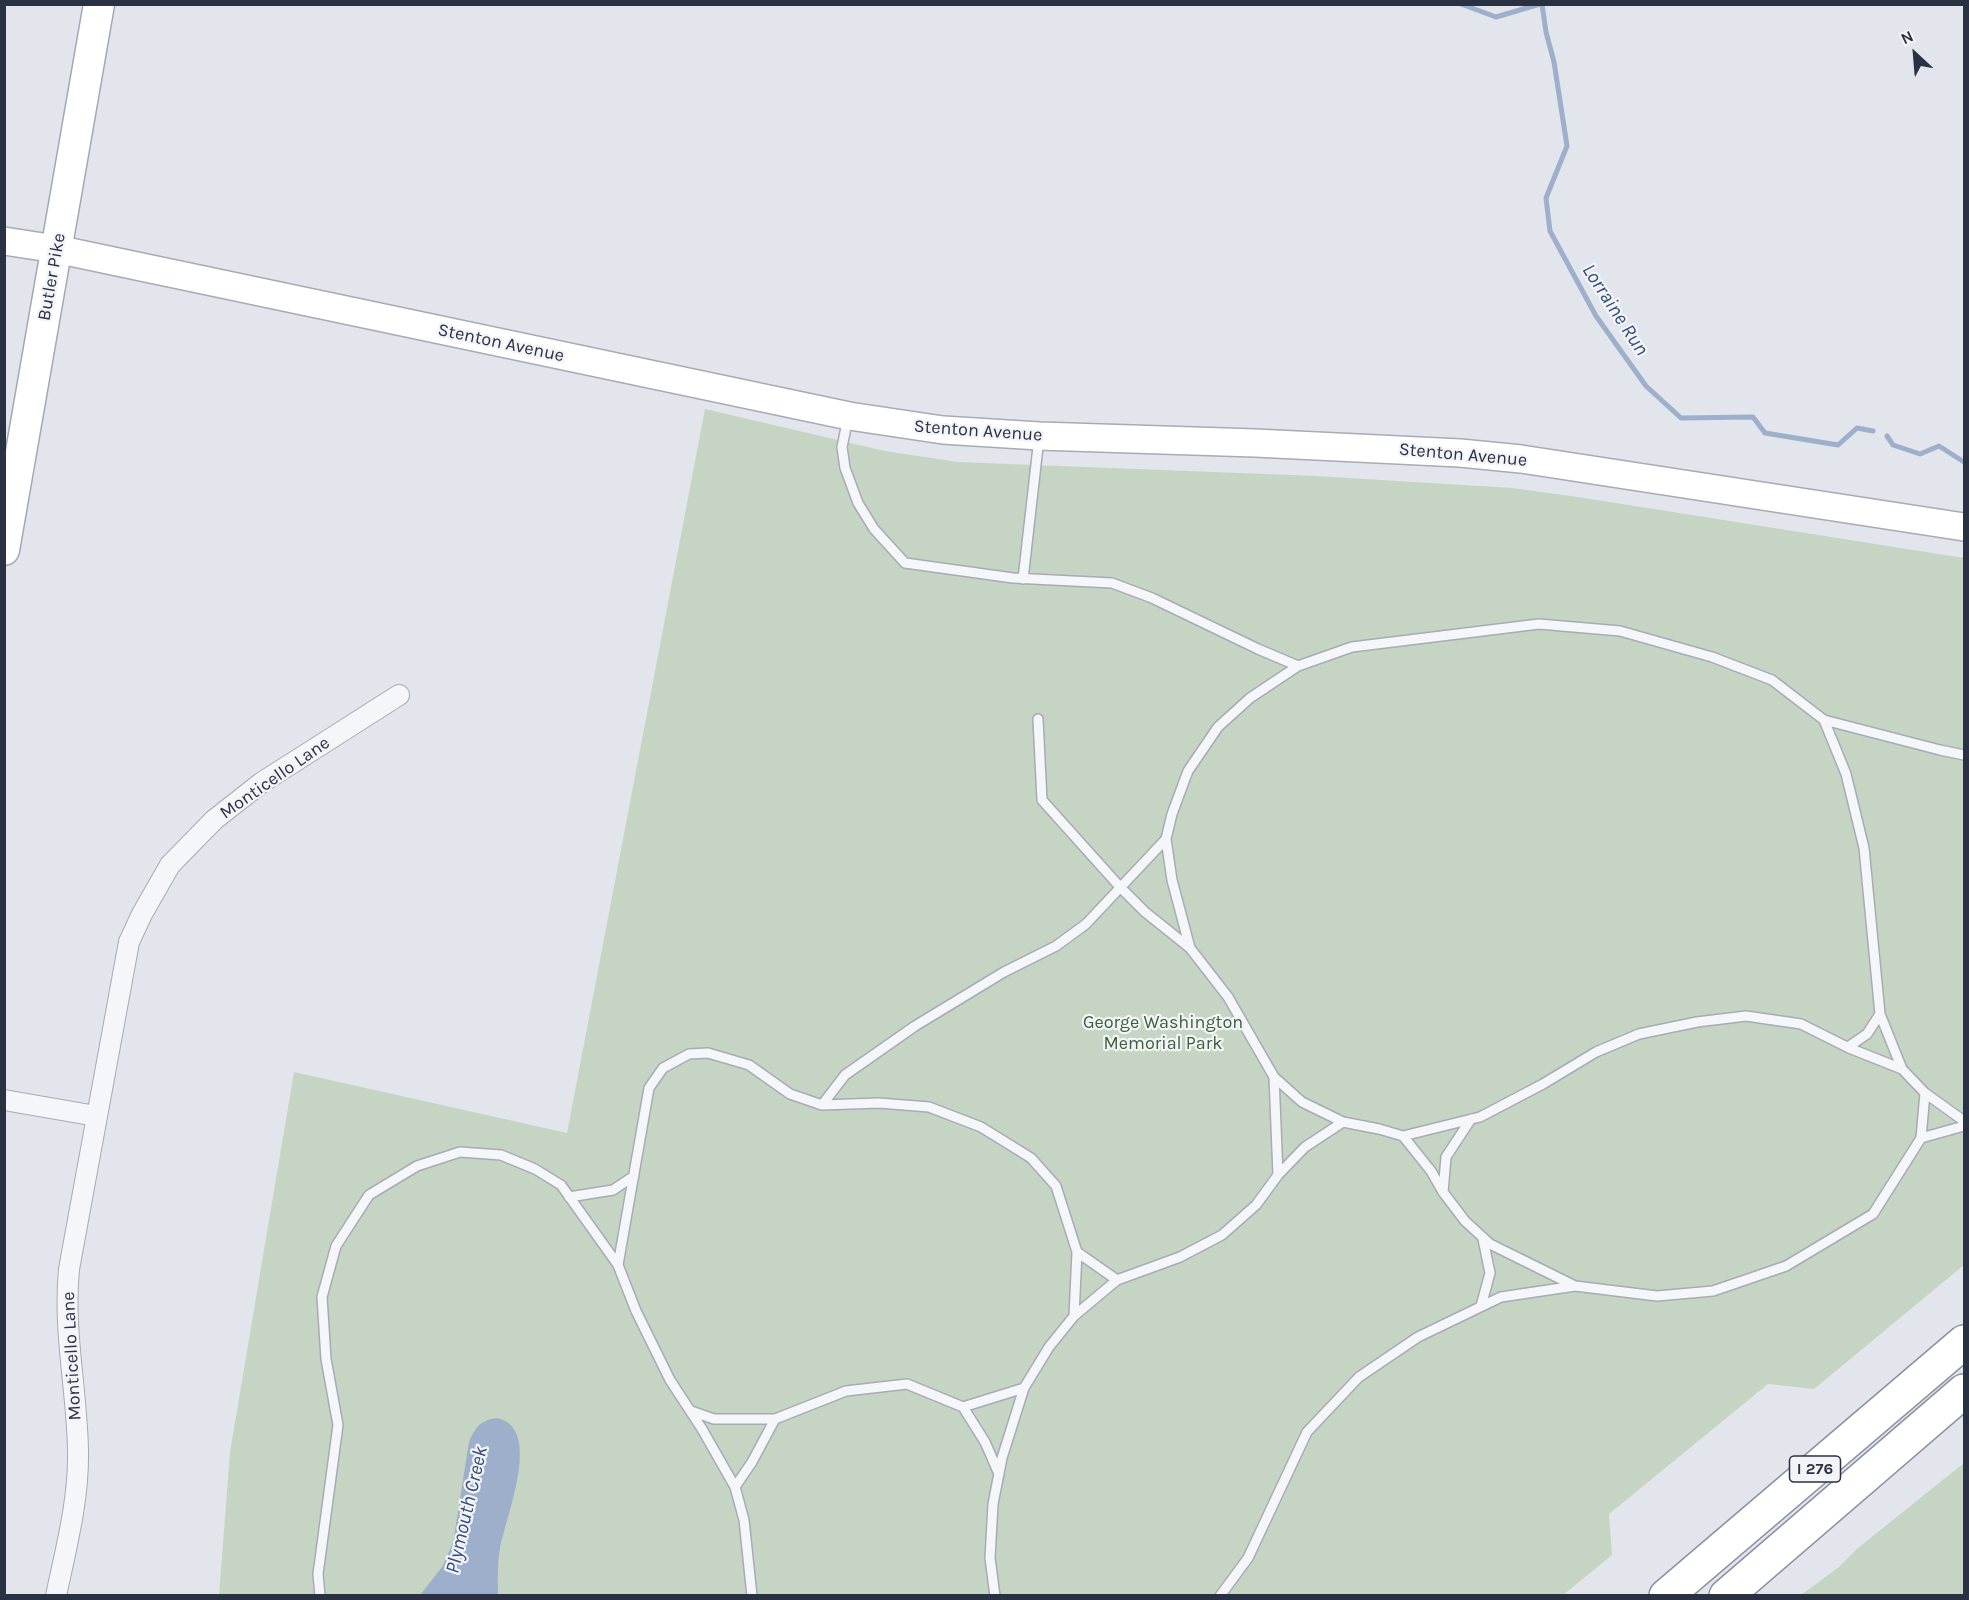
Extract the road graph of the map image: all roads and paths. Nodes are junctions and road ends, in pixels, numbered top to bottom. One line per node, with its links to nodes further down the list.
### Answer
1 (99, 4): 3 (main road, Butler Pike)
2 (4, 241): 3 (main road, Stenton Avenue)
3 (56, 249): 4 (main road, Stenton Avenue); 7 (main road, Butler Pike)
4 (849, 416): 5 (main road, Stenton Avenue); 8 (lane)
5 (1039, 436): 6 (main road, Stenton Avenue); 8 (lane)
6 (1965, 527)
7 (4, 550)
8 (1023, 579): 9 (lane)
9 (1298, 666): 12 (lane); 14 (lane)
10 (399, 695): 24 (street, Monticello Lane)
11 (1038, 719): 15 (lane)
12 (1824, 720): 13 (lane); 17 (lane)
13 (1965, 755)
14 (1166, 839): 15 (lane); 16 (lane)
15 (1120, 887): 16 (lane); 23 (lane)
16 (1190, 948): 20 (lane)
17 (1880, 1014): 18 (lane); 19 (lane)
18 (1848, 1047): 19 (lane); 25 (lane)
19 (1902, 1069): 21 (lane)
20 (1274, 1077): 26 (lane); 30 (lane)
21 (1925, 1093): 27 (lane); 29 (lane)
22 (4, 1100): 24 (street)
23 (822, 1105): 31 (lane); 35 (lane)
24 (96, 1116): 49 (street, Monticello Lane)
25 (1470, 1119): 28 (lane); 32 (lane)
26 (1343, 1122): 28 (lane); 30 (lane)
27 (1965, 1123): 29 (lane)
28 (1403, 1137): 32 (lane)
29 (1921, 1138): 38 (lane)
30 (1278, 1175): 37 (lane)
31 (634, 1176): 33 (lane); 36 (lane)
32 (1443, 1191): 34 (lane)
33 (570, 1197): 36 (lane); 50 (lane)
34 (1484, 1239): 38 (lane); 39 (lane)
35 (1077, 1252): 37 (lane); 40 (lane)
36 (618, 1265): 45 (lane)
37 (1117, 1280): 40 (lane)
38 (1575, 1286): 39 (lane)
39 (1482, 1306): 53 (lane)
40 (1074, 1316): 42 (lane)
41 (1965, 1342): 54 (highway, I 276)
42 (1024, 1388): 44 (lane); 47 (lane)
43 (1965, 1391): 55 (highway, I 276)
44 (963, 1407): 46 (lane); 47 (lane)
45 (690, 1410): 46 (lane); 48 (lane)
46 (775, 1419): 48 (lane)
47 (999, 1474): 52 (lane)
48 (735, 1487): 51 (lane)
49 (56, 1596)
50 (320, 1596)
51 (752, 1596)
52 (995, 1596)
53 (1220, 1596)
54 (1666, 1596)
55 (1726, 1596)

